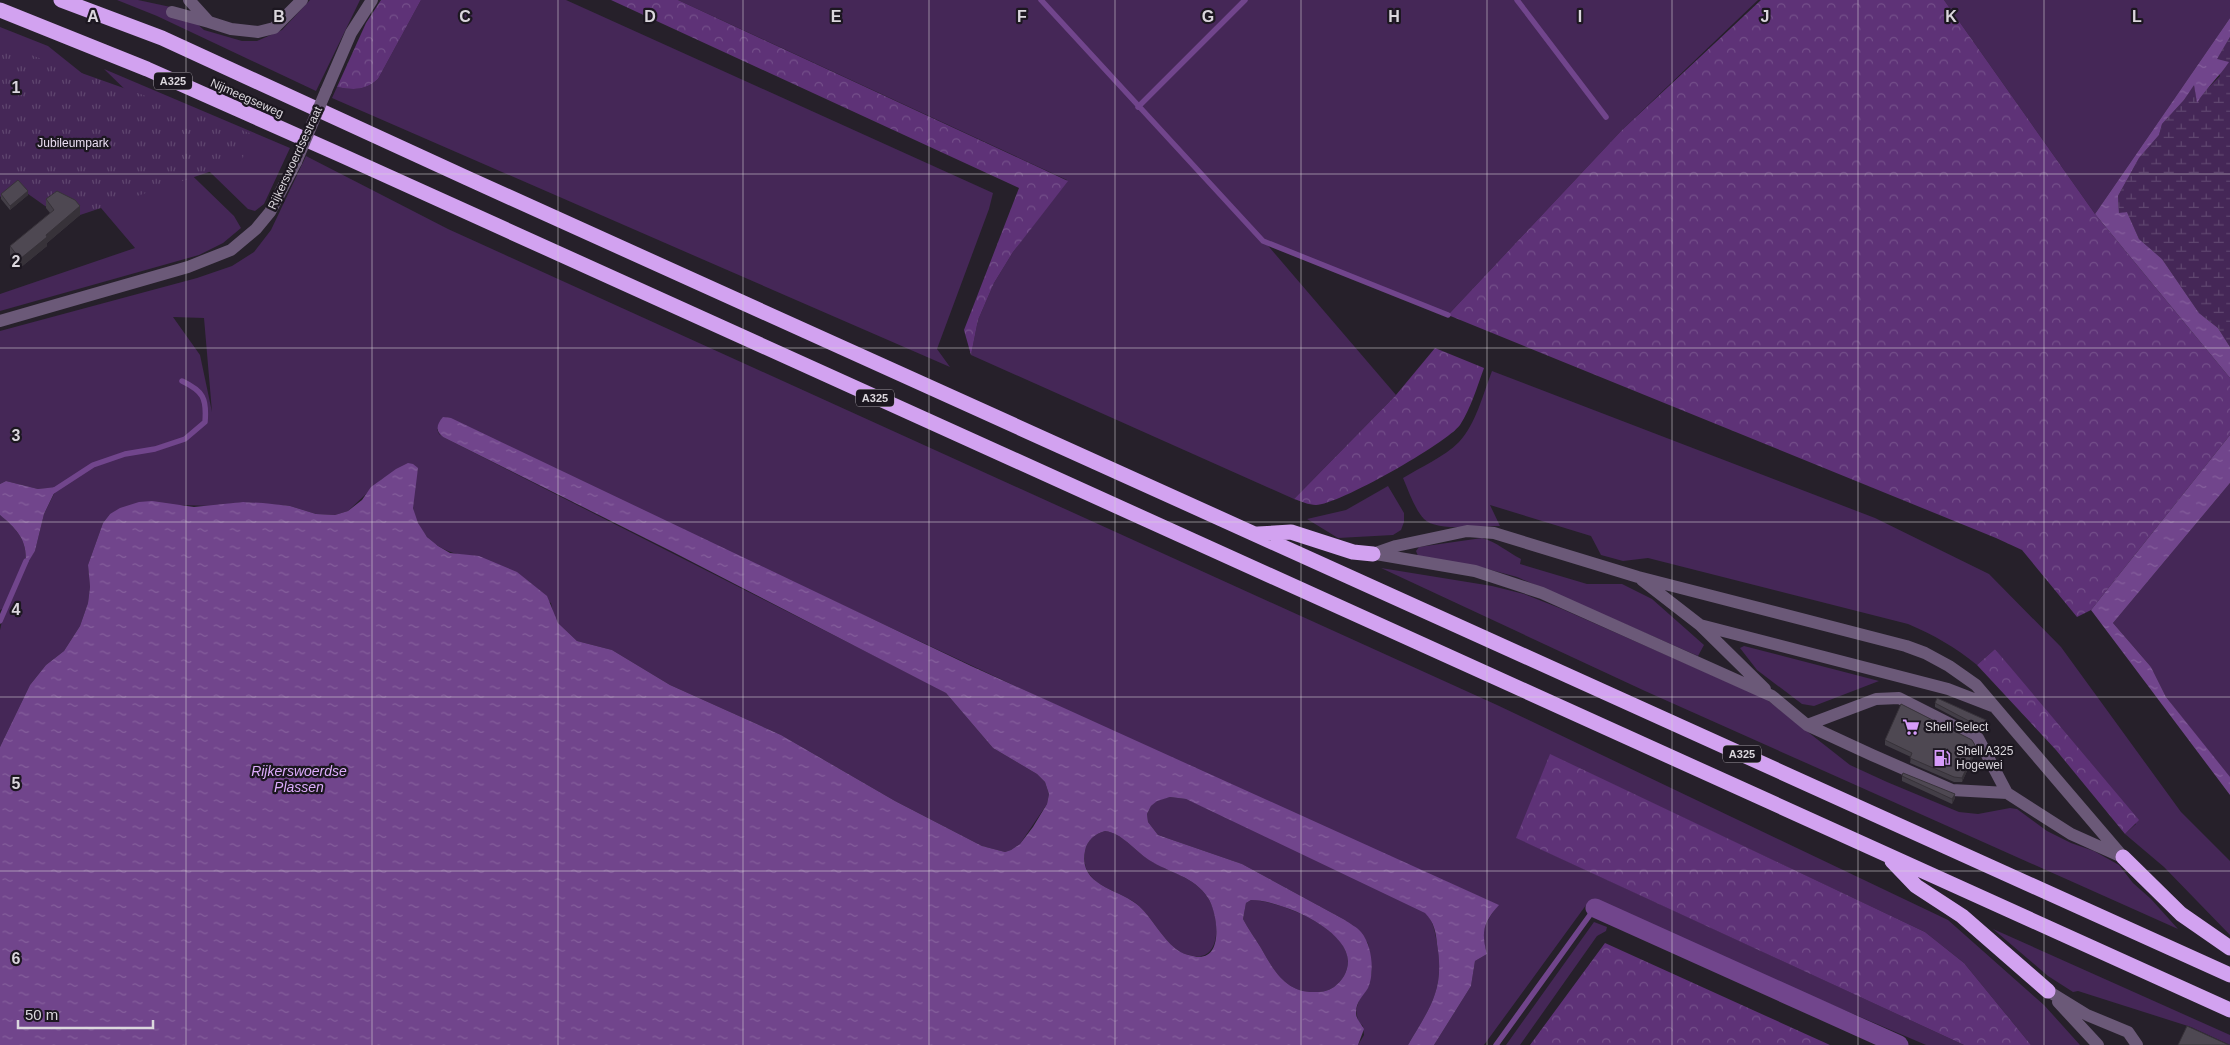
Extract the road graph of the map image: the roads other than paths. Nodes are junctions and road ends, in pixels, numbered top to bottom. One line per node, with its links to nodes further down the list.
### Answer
1 (61, 0): 9 (highway, Nijmeegseweg / A325)
2 (189, 0): 7 (street)
3 (302, 0): 7 (street)
4 (372, 0): 8 (street, Rijkerswoerdsestraat, bridge)
5 (0, 10): 17 (highway, Nijmeegseweg / A325)
6 (172, 12): 7 (street)
7 (208, 22)
8 (0, 321)
9 (1254, 534): 10 (highway); 20 (highway, A325)
10 (1373, 554): 11 (street); 13 (street)
11 (1638, 577): 12 (street); 14 (street)
12 (1700, 625): 13 (street); 14 (street)
13 (1772, 696): 15 (street)
14 (1994, 707): 18 (street)
15 (1807, 725): 16 (street); 16 (street)
16 (2007, 794): 18 (street)
17 (1885, 854): 21 (highway); 22 (highway, A325)
18 (2123, 857): 19 (highway)
19 (2230, 948)
20 (2230, 974)
21 (2048, 991): 23 (street); 24 (street)
22 (2230, 1010)
23 (2098, 1045)
24 (2137, 1045)

